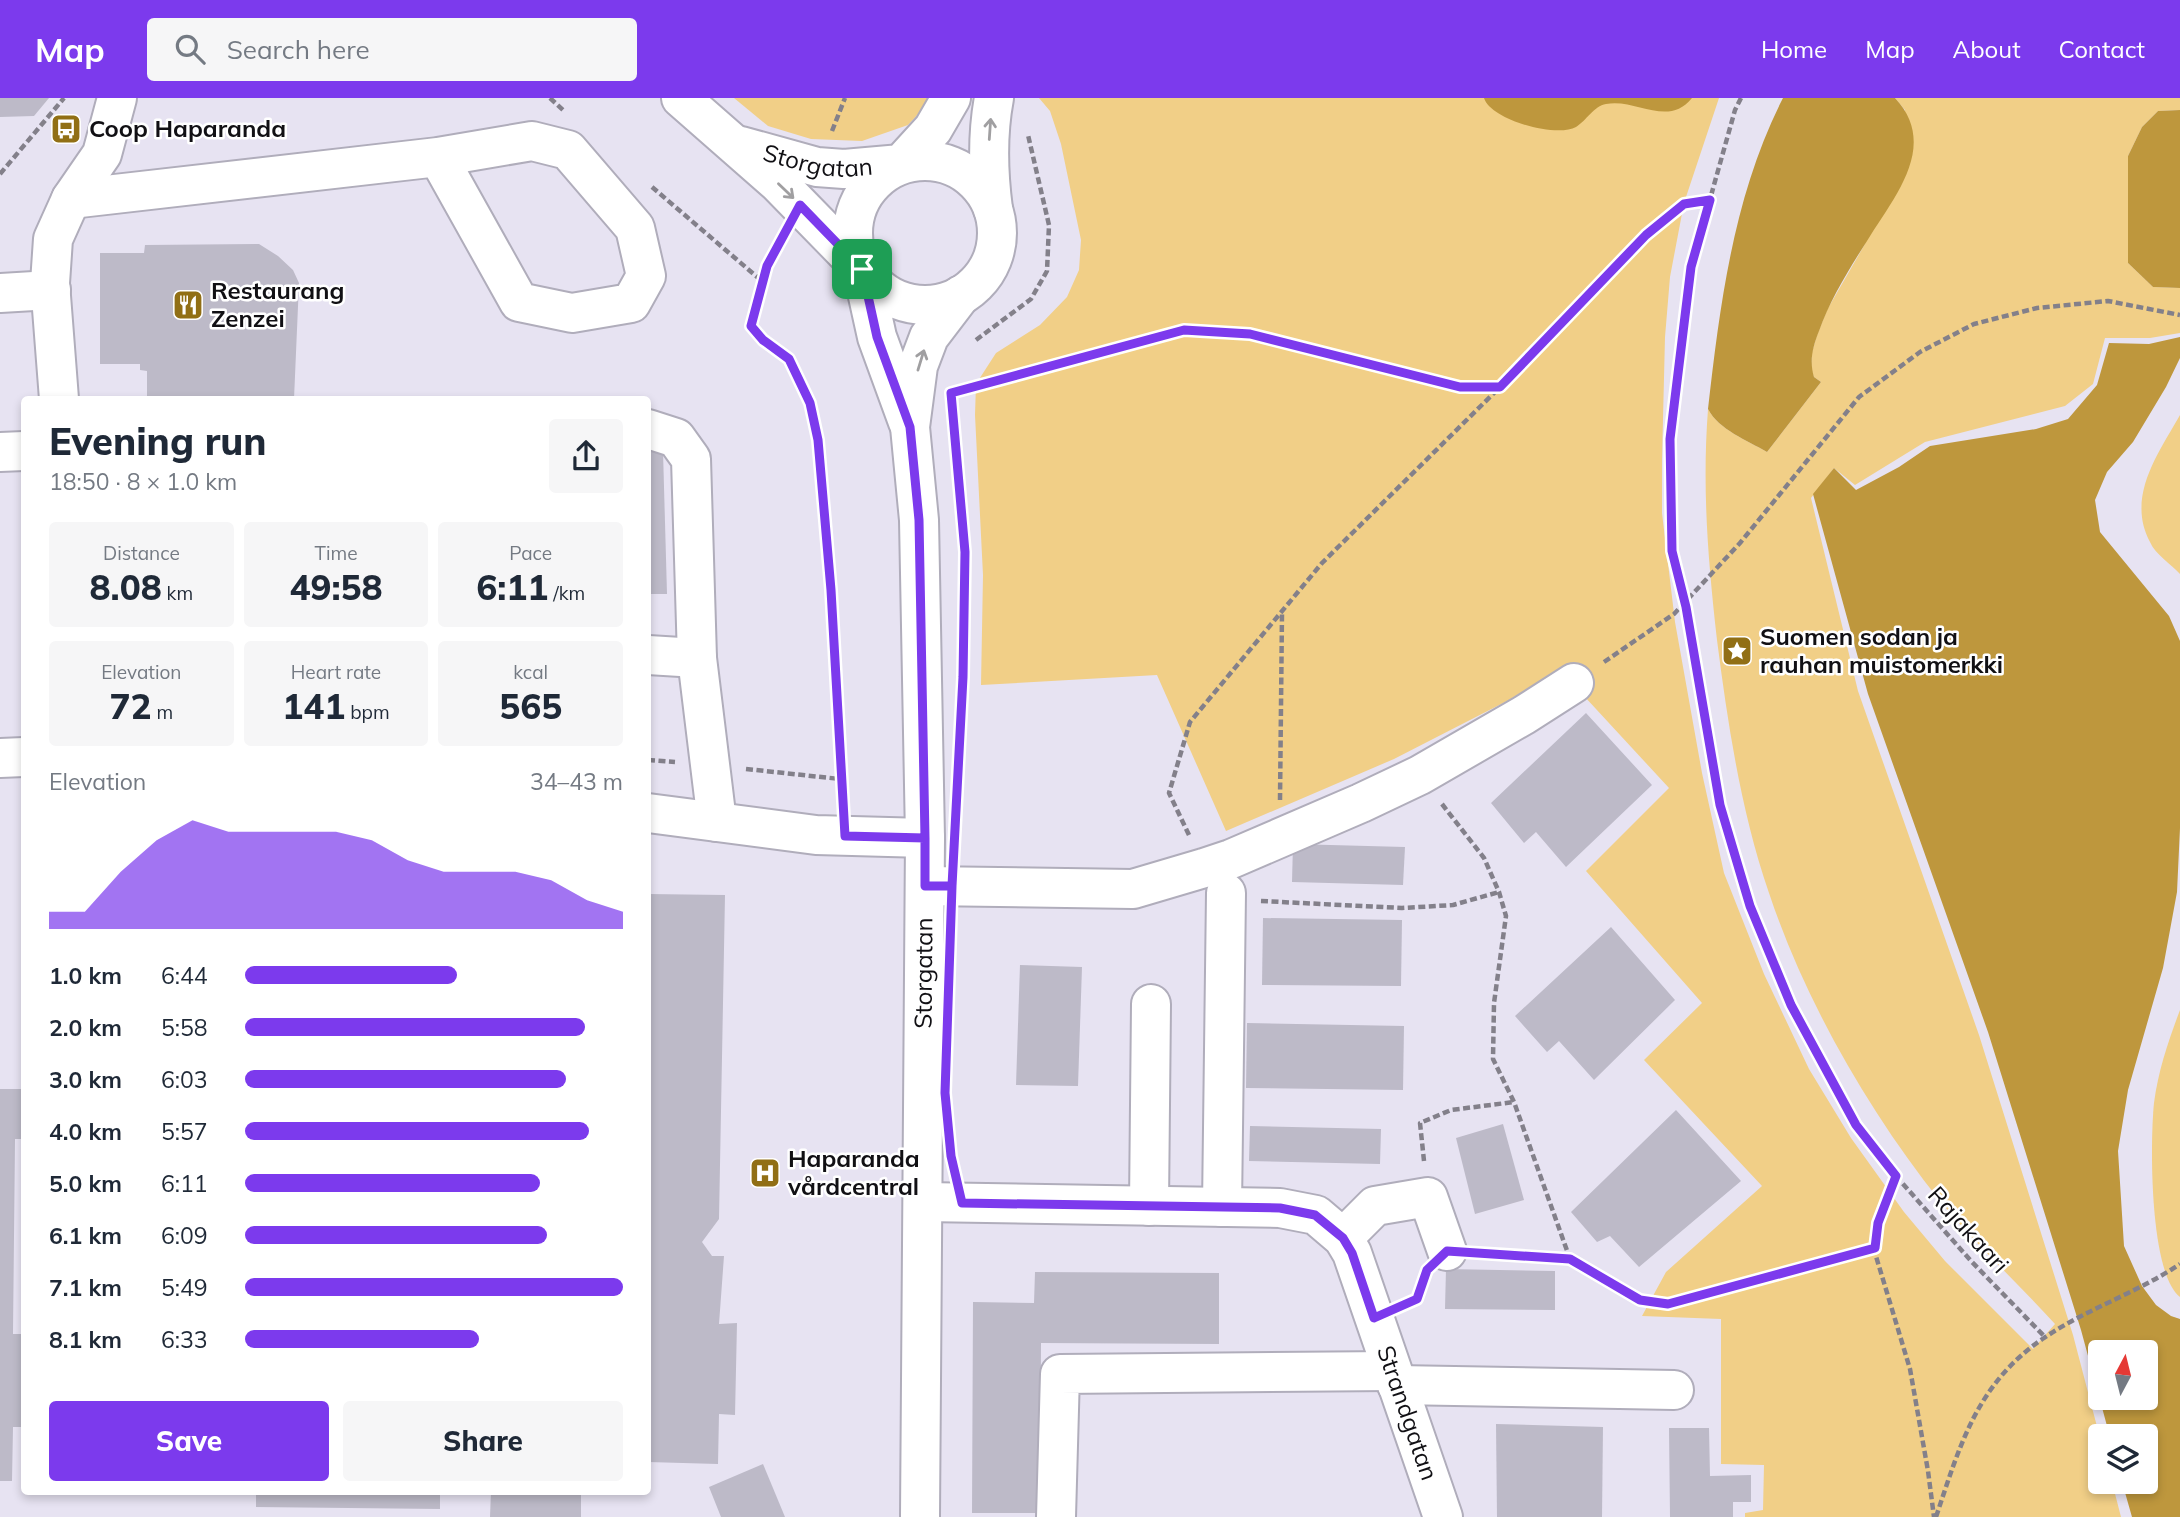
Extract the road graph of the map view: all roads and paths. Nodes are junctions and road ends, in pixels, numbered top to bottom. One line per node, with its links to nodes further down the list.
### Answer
1 (64, 98): 14 (path)
2 (117, 98): 16 (street)
3 (550, 98): 9 (path)
4 (681, 98): 10 (street, Storgatan)
5 (845, 98): 13 (path)
6 (951, 98): 12 (street)
7 (1741, 98): 17 (path, Rajakaari)
8 (994, 99): 19 (street, one-way to 8); 26 (path)
9 (568, 114)
10 (736, 144): 13 (street, Storgatan); 18 (street, Storgatan, one-way to 18)
11 (438, 157): 11 (street); 16 (street)
12 (901, 164): 13 (street, Storgatan); 19 (street, Storgatan); 20 (street, Storgatan)
13 (817, 167)
14 (0, 174)
15 (648, 183): 21 (path)
16 (71, 199): 22 (street)
17 (1710, 200): 28 (path); 35 (path, Rajakaari)
18 (800, 205): 20 (street, Storgatan); 21 (path)
19 (993, 209): 24 (street, Storgatan)
20 (862, 269): 24 (street, Storgatan); 31 (street, Storgatan)
21 (763, 282): 46 (path)
22 (51, 290): 23 (street); 29 (street)
23 (0, 293)
24 (961, 295): 31 (street, Storgatan, one-way to 24)
25 (2180, 315): 35 (path)
26 (970, 348)
27 (953, 383): 28 (path)
28 (1500, 387): 36 (path)
29 (59, 396)
30 (953, 406): 40 (path)
31 (910, 427): 47 (street, Storgatan)
32 (651, 430): 38 (street)
33 (21, 451): 34 (street)
34 (0, 452)
35 (1685, 603): 39 (path); 54 (path, Rajakaari)
36 (1282, 611): 48 (path); 50 (path)
37 (651, 655): 38 (street)
38 (697, 658): 45 (street)
39 (1574, 682): 43 (street)
40 (962, 691)
41 (21, 757): 42 (street)
42 (0, 758)
43 (1420, 775): 48 (street); 51 (path)
44 (651, 813): 45 (street)
45 (717, 822): 46 (street)
46 (845, 836): 47 (street)
47 (925, 838): 49 (street, Storgatan)
48 (1280, 838): 50 (street)
49 (925, 886): 50 (street); 56 (street, Storgatan)
50 (1219, 887): 51 (path); 58 (street)
51 (1499, 892): 53 (path)
52 (1150, 1004): 57 (street)
53 (1514, 1102): 55 (path); 62 (path)
54 (1896, 1176): 60 (path); 65 (path, Rajakaari)
55 (1428, 1197): 59 (street); 61 (street)
56 (923, 1202): 57 (street, Strandgatan); 68 (street, Storgatan)
57 (1149, 1206): 58 (street, Strandgatan)
58 (1222, 1207): 59 (street, Strandgatan)
59 (1343, 1238): 64 (street, Strandgatan)
60 (1875, 1248): 62 (path); 71 (path)
61 (1447, 1251): 62 (path); 64 (path)
62 (1570, 1259)
63 (2180, 1264): 65 (path)
64 (1374, 1318): 66 (street, Strandgatan)
65 (2045, 1337): 71 (path)
66 (1395, 1378): 67 (street); 69 (street); 70 (street, Strandgatan)
67 (1674, 1390)
68 (920, 1517)
69 (1056, 1517)
70 (1443, 1517)
71 (1935, 1517)

